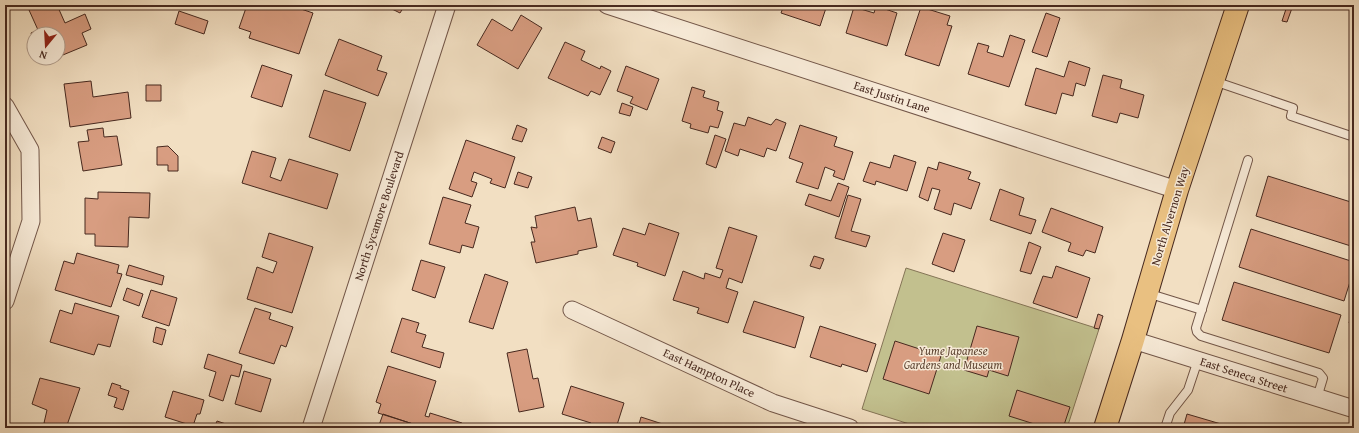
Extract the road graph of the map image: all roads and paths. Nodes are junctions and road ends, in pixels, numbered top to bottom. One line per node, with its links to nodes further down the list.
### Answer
1 (447, 5): 17 (street, North Sycamore Boulevard)
2 (607, 5): 8 (street, East Justin Lane)
3 (1238, 5): 4 (main road, North Alvernon Way)
4 (1213, 81): 6 (lane); 8 (main road, North Alvernon Way)
5 (5, 106): 10 (street)
6 (1354, 137)
7 (1248, 160): 12 (lane)
8 (1177, 190): 9 (main road, North Alvernon Way)
9 (1147, 293): 12 (lane); 13 (main road, North Alvernon Way)
10 (5, 301)
11 (572, 310): 18 (street, East Hampton Place)
12 (1202, 310): 15 (lane)
13 (1133, 340): 14 (street, East Seneca Street); 19 (main road, North Alvernon Way)
14 (1198, 360): 15 (street, East Seneca Street); 20 (lane)
15 (1317, 398): 16 (street, East Seneca Street)
16 (1354, 409)
17 (312, 428)
18 (850, 428)
19 (1105, 428)
20 (1165, 428)

